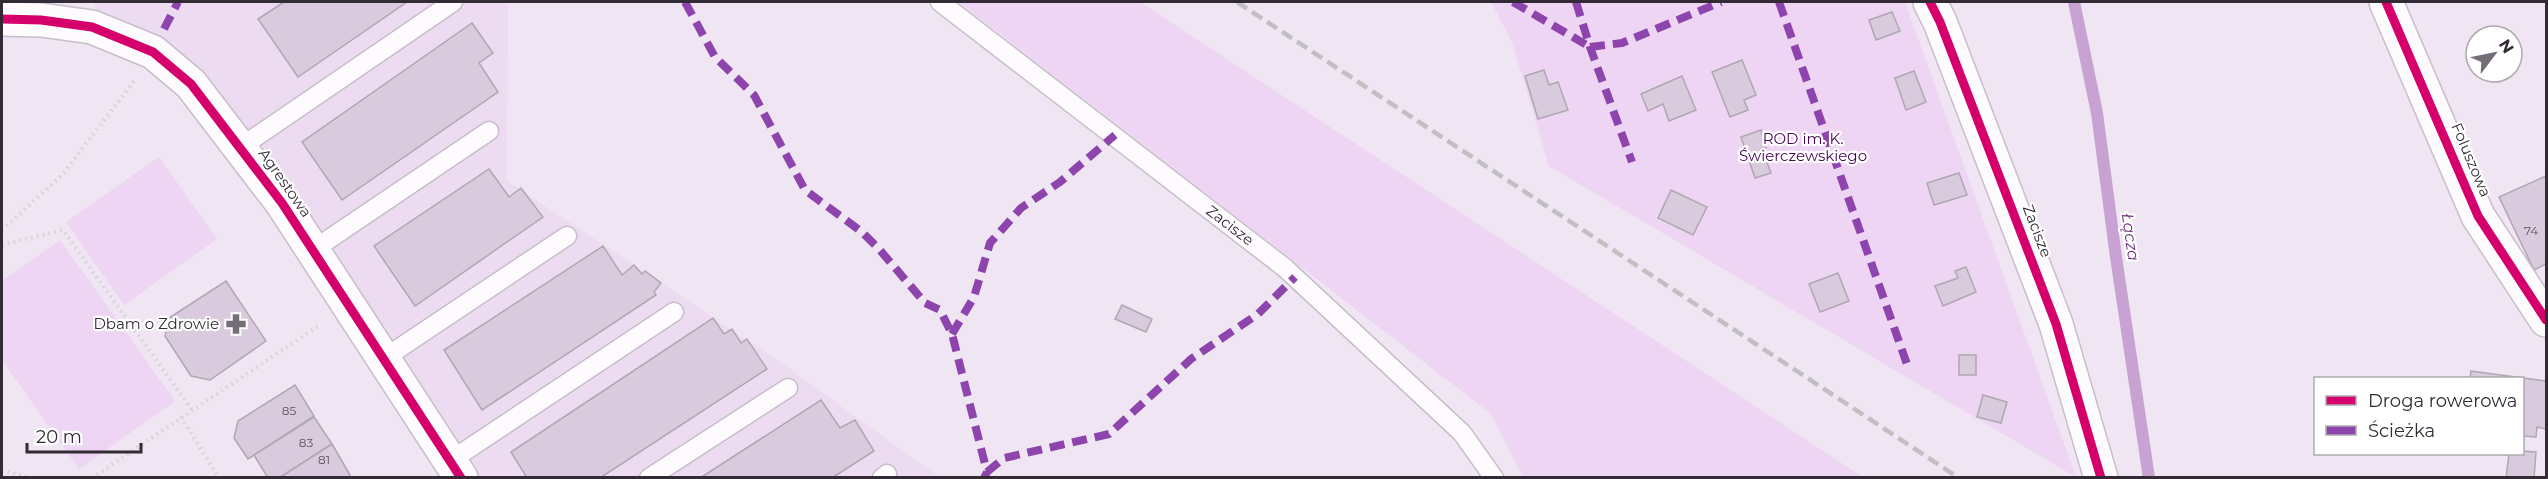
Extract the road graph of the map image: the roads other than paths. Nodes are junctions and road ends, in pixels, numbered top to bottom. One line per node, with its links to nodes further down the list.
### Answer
1 (453, 2): 8 (lane)
2 (940, 2): 17 (lane, Zacisze)
3 (1930, 2): 18 (street, Zacisze)
4 (2386, 2): 12 (street, Foluszowa)
5 (93, 14): 6 (street, Agrestowa); 8 (street, Agrestowa)
6 (2, 19)
7 (489, 131): 10 (lane)
8 (241, 147): 10 (street, Agrestowa)
9 (567, 236): 13 (lane)
10 (313, 250): 13 (street, Agrestowa)
11 (674, 312): 15 (lane)
12 (2547, 320)
13 (383, 359): 15 (street, Agrestowa)
14 (788, 388): 16 (lane)
15 (455, 469)
16 (649, 477)
17 (1494, 477)
18 (2101, 477)

